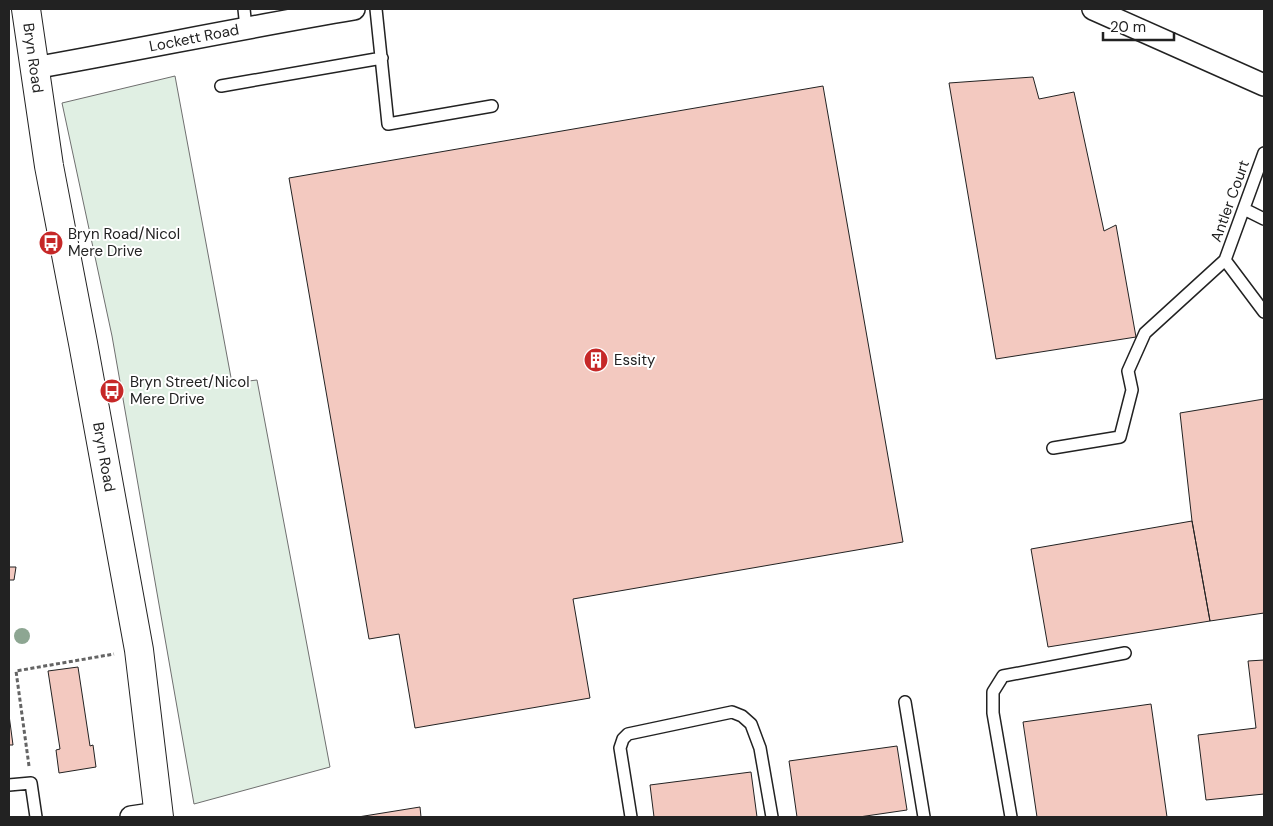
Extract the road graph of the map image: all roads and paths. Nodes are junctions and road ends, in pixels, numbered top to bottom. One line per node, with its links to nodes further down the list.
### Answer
1 (26, 9): 7 (main road, Bryn Road)
2 (354, 9): 5 (street, Lockett Road)
3 (376, 9): 6 (lane)
4 (1093, 9): 8 (street)
5 (245, 18): 7 (street, Lockett Road)
6 (382, 58): 9 (lane); 10 (lane)
7 (34, 68): 17 (main road, Bryn Road)
8 (1264, 85)
9 (220, 86)
10 (492, 106)
11 (1264, 153): 12 (lane, Antler Court)
12 (1244, 208): 13 (lane); 14 (lane, Antler Court)
13 (1264, 219)
14 (1225, 260): 15 (lane, Antler Court); 16 (lane, Antler Court)
15 (1264, 312)
16 (1054, 448)
17 (140, 650): 20 (path); 22 (main road, Bryn Road)
18 (1125, 654): 28 (lane)
19 (905, 702): 27 (lane)
20 (31, 784): 21 (lane); 23 (lane)
21 (9, 785)
22 (158, 815): 24 (street)
23 (36, 817)
24 (131, 817)
25 (631, 817): 26 (lane)
26 (772, 817)
27 (924, 817)
28 (1010, 817)

